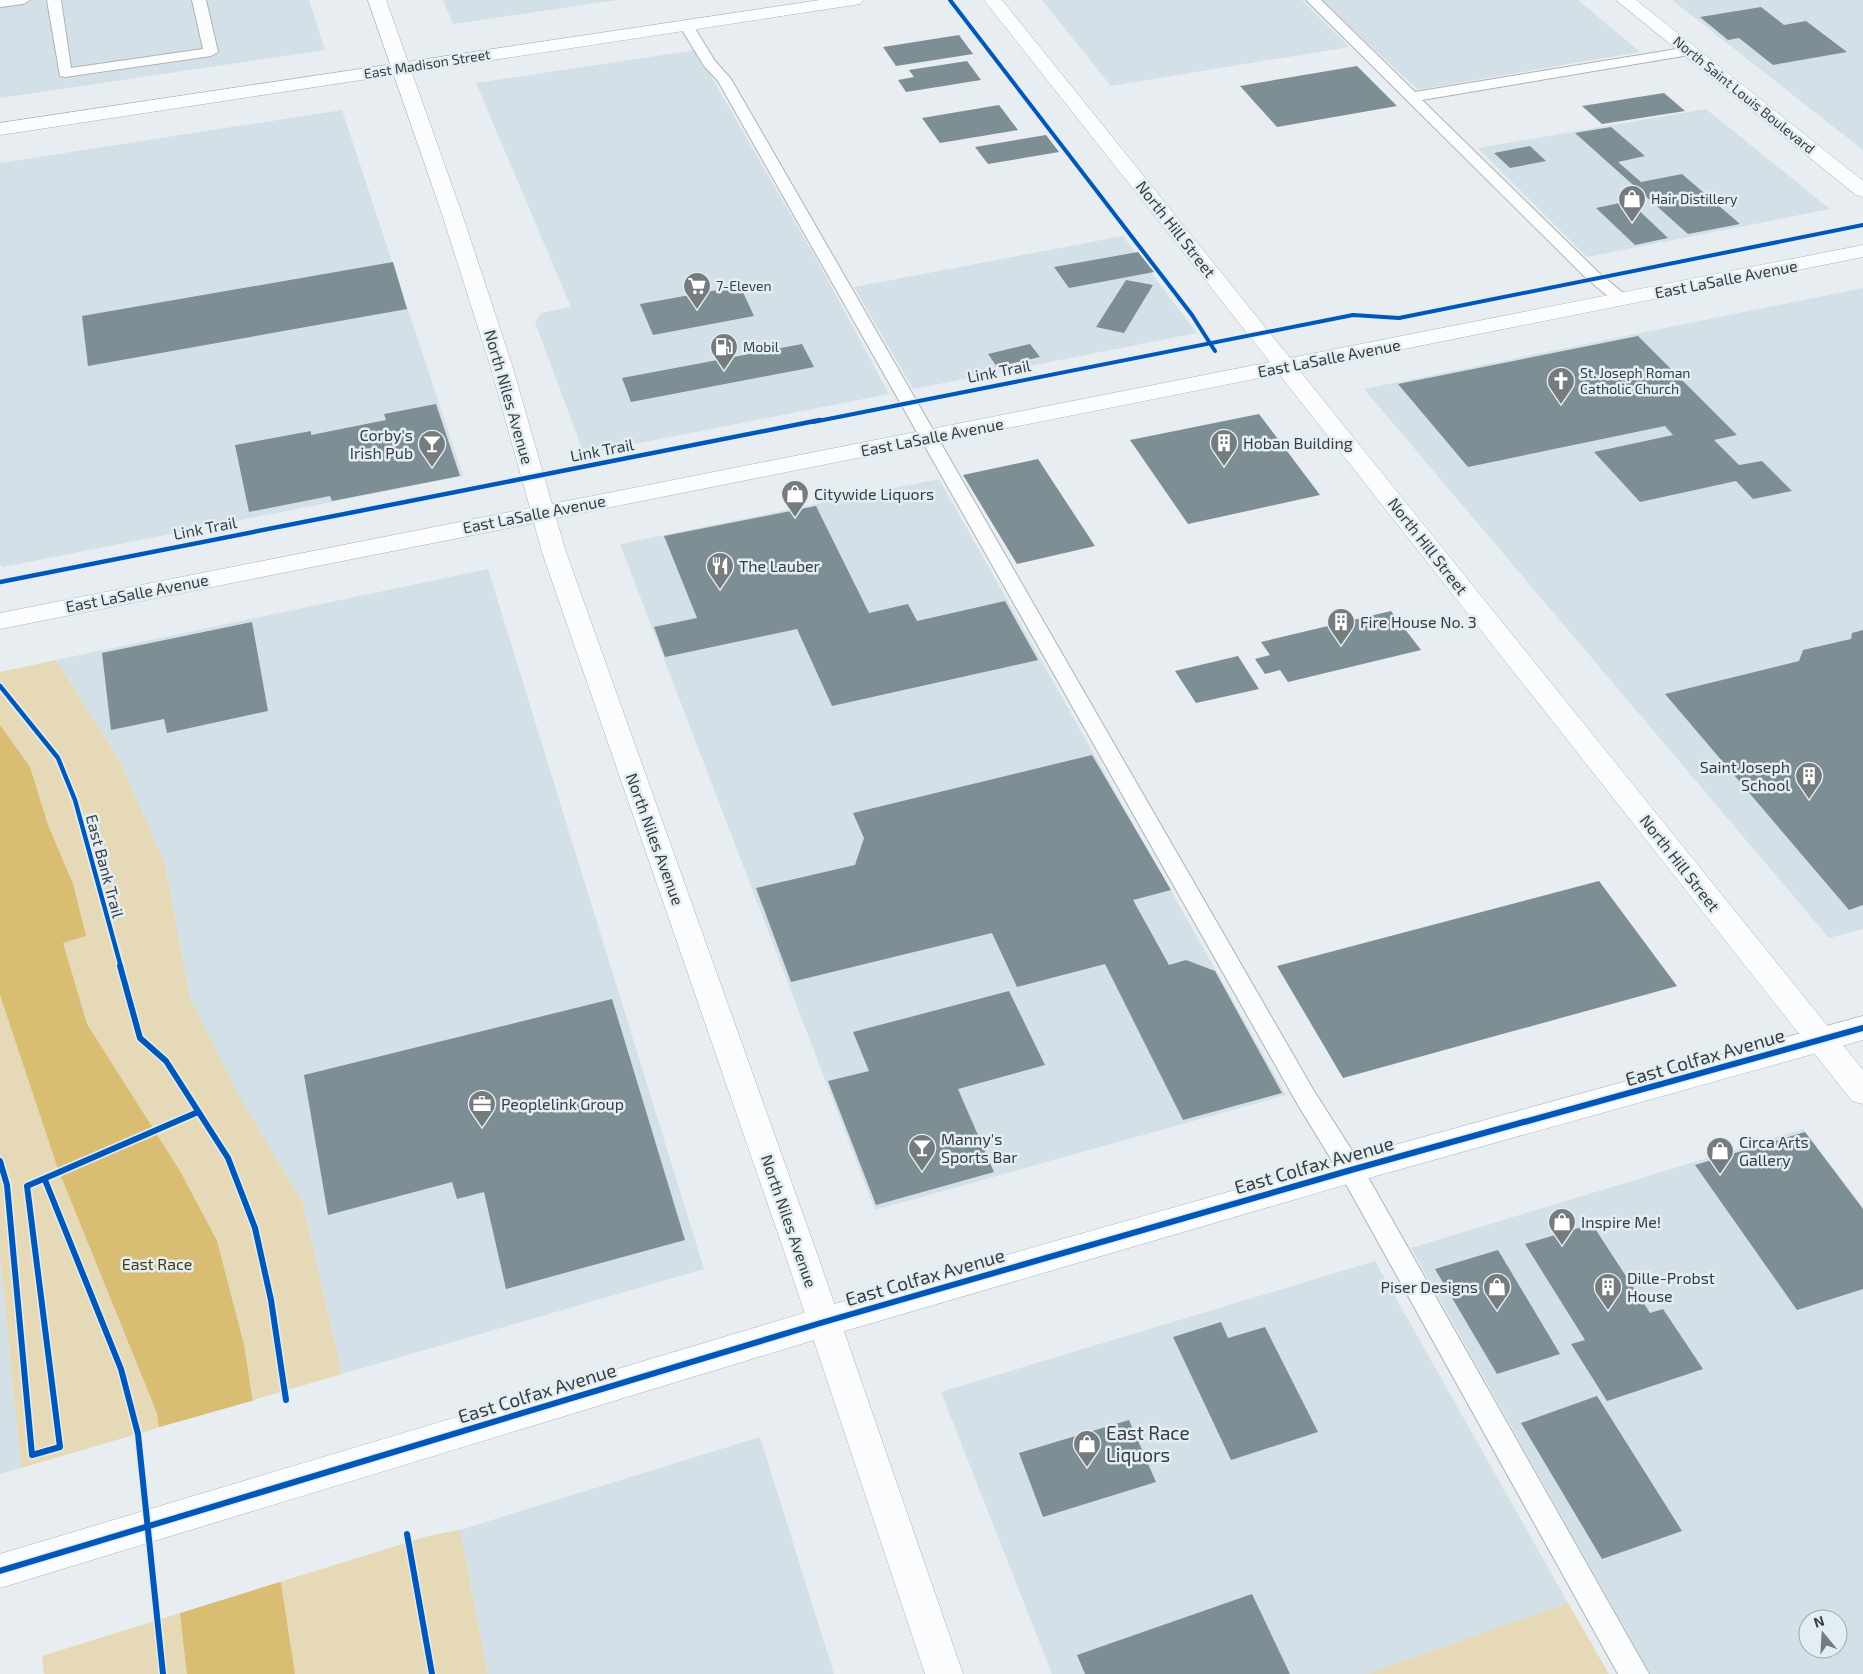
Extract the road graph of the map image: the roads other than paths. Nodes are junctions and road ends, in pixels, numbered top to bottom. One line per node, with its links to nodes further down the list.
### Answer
1 (23, 0): 9 (lane)
2 (54, 0): 3 (lane)
3 (199, 0)
4 (377, 0): 12 (street, North Niles Avenue)
5 (854, 0): 10 (street, East Madison Street)
6 (993, 0): 18 (street, North Hill Street)
7 (1313, 0): 13 (lane)
8 (1625, 0): 11 (street, North Saint Louis Boulevard)
9 (0, 3)
10 (686, 25): 12 (street, East Madison Street); 19 (lane)
11 (1689, 51): 13 (lane); 15 (street, North Saint Louis Boulevard)
12 (400, 68): 14 (street, East Madison Street); 20 (street, North Niles Avenue)
13 (1412, 97): 17 (lane)
14 (0, 129)
15 (1863, 191)
16 (1863, 251): 17 (street, East LaSalle Avenue)
17 (1622, 300): 18 (street, East LaSalle Avenue)
18 (1286, 367): 19 (street, East LaSalle Avenue); 23 (street, North Hill Street)
19 (928, 438): 20 (street, East LaSalle Avenue); 25 (lane)
20 (542, 513): 21 (street, East LaSalle Avenue); 26 (street, North Niles Avenue)
21 (0, 621)
22 (1863, 1028): 23 (street, East Colfax Avenue)
23 (1822, 1040): 24 (street, North Hill Street); 25 (street, East Colfax Avenue)
24 (1863, 1092)
25 (1350, 1170): 26 (street, East Colfax Avenue); 29 (lane)
26 (824, 1322): 27 (street, East Colfax Avenue); 28 (street, North Niles Avenue)
27 (5, 1570)
28 (944, 1674)
29 (1634, 1674)

